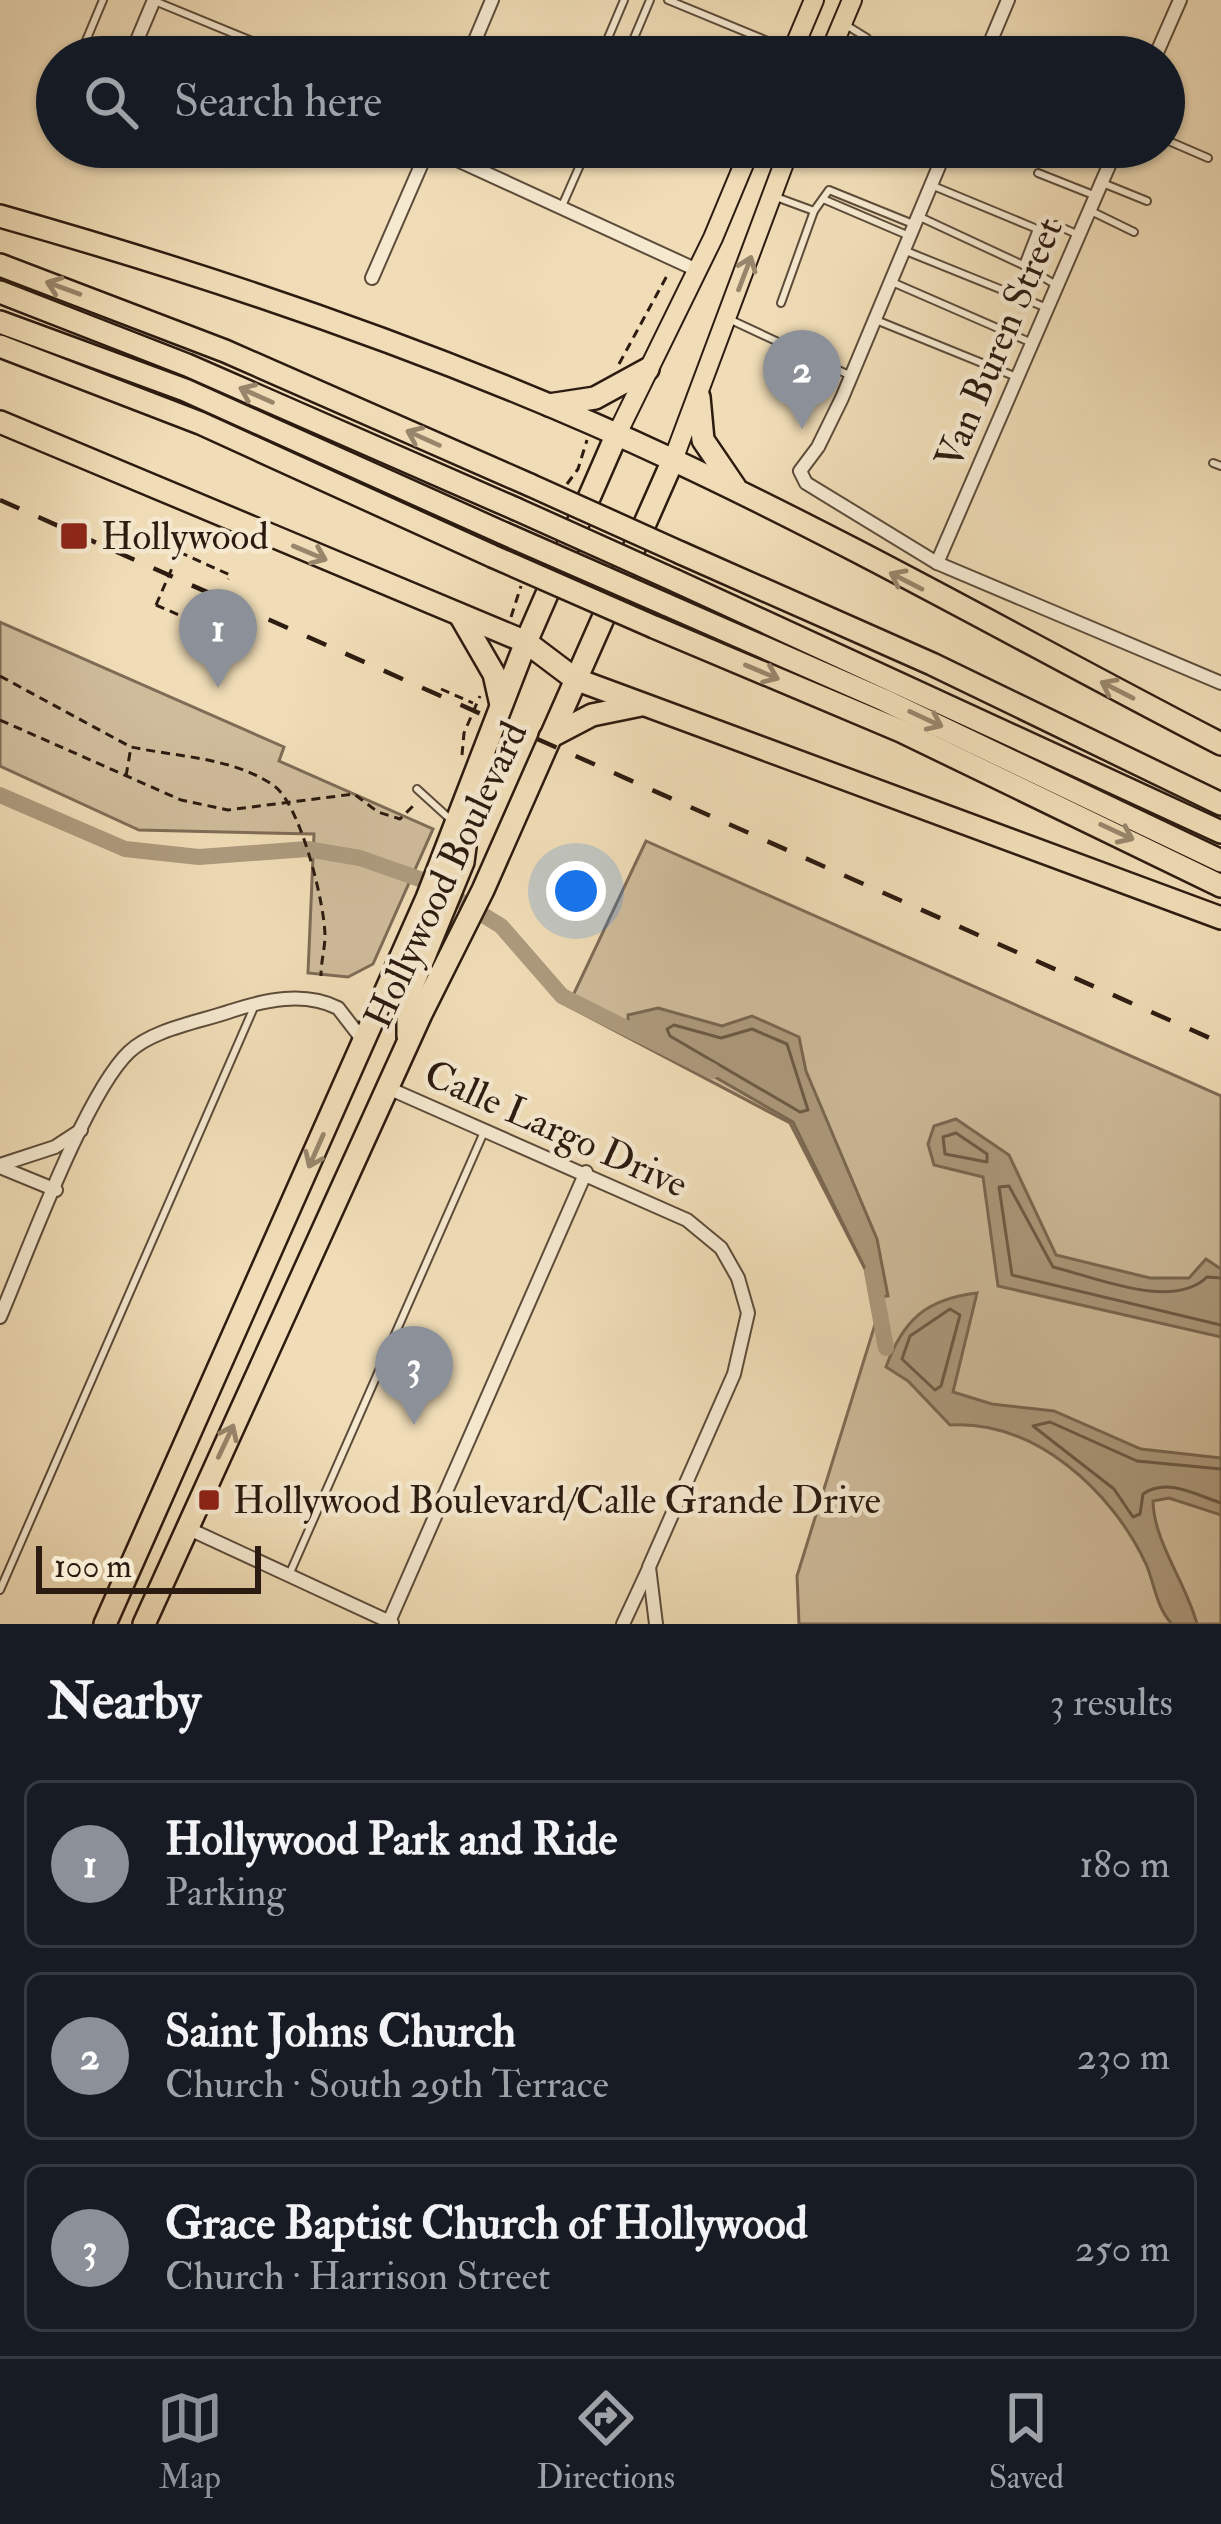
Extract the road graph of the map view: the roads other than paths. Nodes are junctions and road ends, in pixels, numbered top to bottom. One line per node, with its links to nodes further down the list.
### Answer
1 (103, 0): 12 (lane)
2 (153, 0): 13 (street); 14 (lane)
3 (492, 0): 15 (street)
4 (624, 0): 16 (lane)
5 (650, 0): 17 (lane)
6 (668, 0): 18 (lane)
7 (814, 0): 19 (main road)
8 (852, 0): 11 (main road)
9 (1009, 0): 22 (street)
10 (1180, 0): 23 (street)
11 (842, 22): 20 (main road); 21 (lane)
12 (89, 36)
13 (138, 36)
14 (240, 36)
15 (476, 36)
16 (609, 36)
17 (635, 36)
18 (750, 36)
19 (799, 36)
20 (836, 36)
21 (864, 36)
22 (993, 36)
23 (1164, 36)
24 (1185, 148): 25 (lane)
25 (1208, 158)
26 (420, 168): 50 (street)
27 (474, 168): 38 (street)
28 (579, 168): 38 (lane)
29 (742, 168): 49 (main road, Hollywood Boulevard)
30 (782, 168): 36 (main road, Hollywood Boulevard)
31 (937, 168): 34 (street)
32 (1108, 168): 35 (street, Van Buren Street)
33 (1038, 173): 35 (lane)
34 (930, 184): 42 (street); 43 (lane)
35 (1099, 189): 37 (lane); 40 (street, Van Buren Street)
36 (772, 196): 39 (lane); 56 (main road, Hollywood Boulevard, one-way to 36)
37 (1148, 201)
38 (561, 209): 49 (street)
39 (814, 211): 42 (lane); 54 (lane)
40 (1089, 211): 44 (lane); 45 (street, Van Buren Street)
41 (0, 216): 65 (highway)
42 (913, 225): 46 (street); 48 (lane)
43 (1036, 229): 45 (lane); 48 (lane)
44 (1134, 232)
45 (1079, 236): 52 (street, Van Buren Street)
46 (902, 249): 51 (street); 55 (lane)
47 (0, 265): 80 (highway, one-way to 47, bridge)
48 (1023, 265): 52 (lane)
49 (697, 270): 61 (main road, Hollywood Boulevard)
50 (372, 278)
51 (889, 280): 57 (street); 59 (lane)
52 (1057, 285): 55 (street, Van Buren Street)
53 (0, 292): 82 (highway, one-way to 53, bridge)
54 (781, 303)
55 (1047, 308): 59 (street, Van Buren Street)
56 (728, 319): 62 (lane); 64 (main road, Hollywood Boulevard)
57 (874, 319): 62 (street); 63 (lane)
58 (0, 322): 83 (highway, one-way to 83, bridge)
59 (1032, 344): 63 (street, Van Buren Street)
60 (0, 346): 84 (highway, one-way to 84, bridge)
61 (648, 369): 65 (highway); 67 (main road, Hollywood Boulevard)
62 (850, 376): 70 (street)
63 (1018, 377): 70 (street, Van Buren Street)
64 (699, 397): 68 (main road, Hollywood Boulevard); 69 (highway)
65 (544, 405): 67 (highway)
66 (0, 422): 71 (highway, one-way to 71)
67 (616, 436): 68 (highway); 72 (highway, Hollywood Boulevard)
68 (673, 460): 69 (highway); 73 (highway, Hollywood Boulevard)
69 (743, 496): 78 (highway, one-way to 69)
70 (937, 563): 74 (street)
71 (460, 617): 72 (highway); 75 (highway)
72 (526, 642): 73 (highway); 75 (highway, Hollywood Boulevard)
73 (575, 679): 76 (highway); 77 (highway, Hollywood Boulevard)
74 (1221, 683)
75 (501, 705): 81 (highway, Hollywood Boulevard)
76 (648, 705): 77 (highway); 86 (highway)
77 (550, 737): 88 (highway, Hollywood Boulevard)
78 (1221, 744)
79 (419, 792): 81 (lane)
80 (1221, 804)
81 (457, 825): 85 (highway, Hollywood Boulevard)
82 (1221, 832)
83 (1221, 861)
84 (1221, 886)
85 (440, 891): 88 (highway); 89 (highway, Hollywood Boulevard)
86 (1221, 918)
87 (256, 1003): 89 (street); 92 (street); 103 (lane)
88 (408, 1042): 90 (highway, Hollywood Boulevard)
89 (364, 1044): 98 (highway, Hollywood Boulevard, one-way to 98)
90 (388, 1088): 91 (street, Calle Largo Drive); 99 (highway, Hollywood Boulevard, one-way to 90)
91 (485, 1129): 94 (street, Calle Largo Drive); 102 (lane)
92 (82, 1130): 93 (street); 95 (street)
93 (0, 1166): 95 (street)
94 (586, 1172): 101 (street, Calle Largo Drive); 104 (street)
95 (56, 1190): 96 (street)
96 (5, 1291): 97 (street)
97 (0, 1317)
98 (180, 1458): 99 (highway); 100 (highway, Hollywood Boulevard)
99 (187, 1528): 102 (street); 106 (highway, Hollywood Boulevard)
100 (138, 1551): 105 (highway, Hollywood Boulevard); 106 (highway)
101 (649, 1567): 107 (street); 108 (street)
102 (289, 1575): 104 (street)
103 (0, 1590)
104 (390, 1623)
105 (105, 1624)
106 (142, 1624)
107 (623, 1624)
108 (656, 1624)

